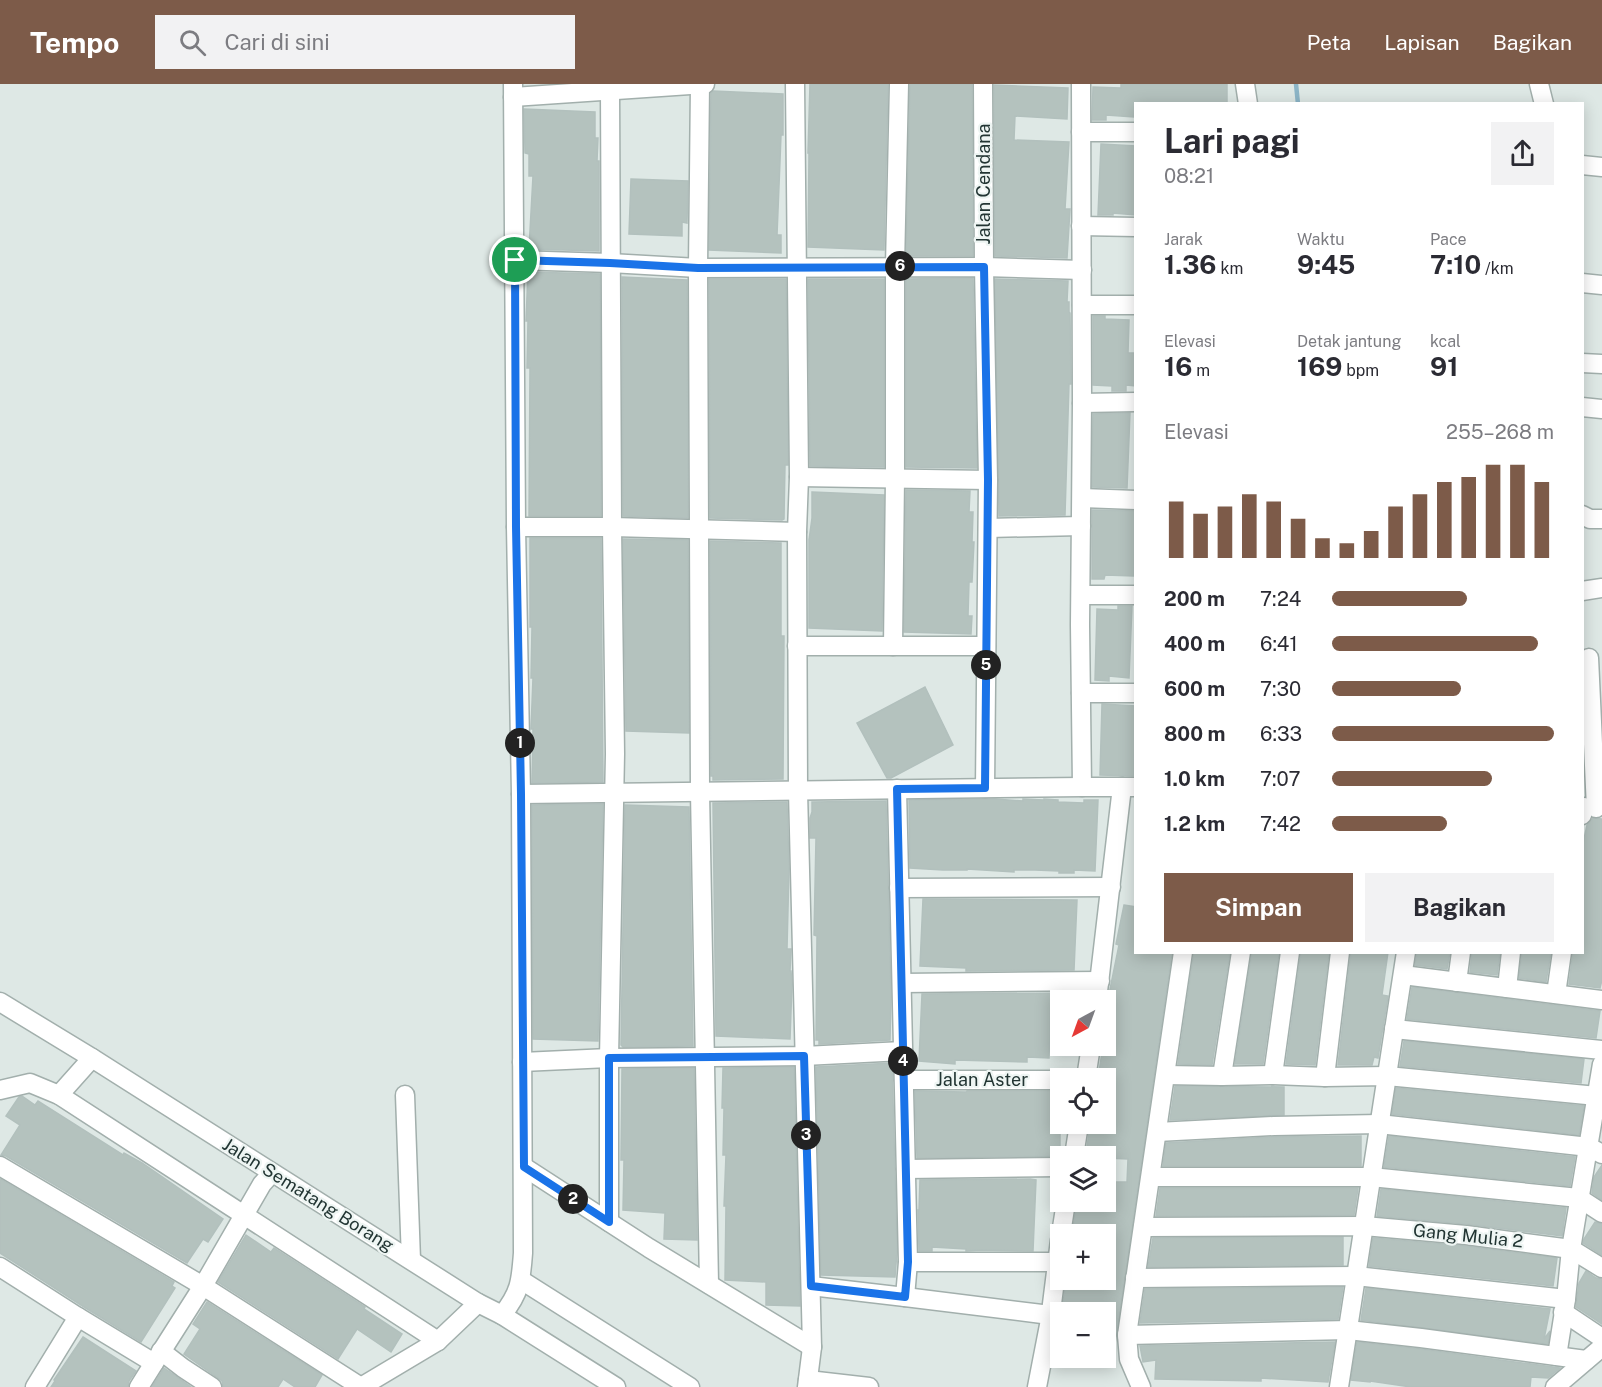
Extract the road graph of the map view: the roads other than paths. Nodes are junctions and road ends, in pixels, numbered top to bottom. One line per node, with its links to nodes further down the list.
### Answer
1 (700, 84): 2 (street); 10 (street); 23 (street)
2 (705, 84)
3 (795, 84): 24 (street)
4 (899, 84): 21 (street)
5 (983, 84): 22 (street, Jalan Cendana)
6 (1081, 84): 13 (street)
7 (1245, 84): 11 (street)
8 (1539, 84): 12 (street)
9 (513, 90): 10 (street); 19 (street)
10 (610, 90): 20 (street)
11 (1248, 102)
12 (1544, 102)
13 (1081, 132): 14 (street); 17 (street)
14 (1134, 132)
15 (1584, 165): 16 (street)
16 (1602, 166)
17 (1081, 226): 18 (street); 25 (street)
18 (1134, 227)
19 (515, 260): 20 (street); 45 (street)
20 (610, 263): 23 (street); 43 (street)
21 (895, 266): 22 (street); 24 (street); 37 (street)
22 (984, 267): 25 (street); 38 (street, Jalan Cendana)
23 (698, 268): 24 (street); 46 (street)
24 (796, 269): 36 (street)
25 (1082, 270): 28 (street)
26 (1584, 283): 27 (street)
27 (1602, 285)
28 (1082, 305): 29 (street); 33 (street)
29 (1134, 305)
30 (1584, 363): 31 (street)
31 (1602, 364)
32 (1134, 402): 33 (street)
33 (1082, 403): 39 (street)
34 (1584, 407): 35 (street)
35 (1602, 409)
36 (799, 477): 37 (street); 48 (street)
37 (895, 478): 38 (street); 54 (street)
38 (988, 480): 47 (street, Jalan Cendana)
39 (1082, 498): 40 (street); 44 (street)
40 (1134, 500)
41 (1584, 516): 42 (street)
42 (1602, 519)
43 (612, 526): 45 (street); 46 (street); 65 (street)
44 (1081, 526): 47 (street); 51 (street)
45 (516, 527): 66 (street)
46 (700, 528): 48 (street); 64 (street)
47 (988, 528): 55 (street, Jalan Cendana)
48 (797, 532): 53 (street)
49 (1602, 588): 50 (street)
50 (1584, 591)
51 (1081, 595): 52 (street); 57 (street)
52 (1134, 596)
53 (797, 646): 54 (street); 63 (street)
54 (893, 646): 55 (street)
55 (986, 646): 61 (street, Jalan Cendana)
56 (1589, 658): 67 (street)
57 (1081, 693): 58 (street); 59 (street)
58 (1134, 693)
59 (1082, 787): 60 (street); 61 (street)
60 (1129, 787): 68 (street)
61 (985, 788): 62 (street)
62 (897, 789): 63 (street); 69 (street)
63 (798, 791): 64 (street); 90 (street)
64 (700, 792): 65 (street); 91 (street)
65 (614, 793): 66 (street); 92 (street)
66 (521, 794): 93 (street)
67 (1589, 809)
68 (1111, 887): 69 (street); 79 (street)
69 (899, 888): 81 (street)
70 (1183, 954): 96 (street)
71 (1241, 954): 98 (street)
72 (1290, 954): 97 (street)
73 (1340, 954): 100 (street)
74 (1406, 954): 78 (street)
75 (1461, 954): 80 (street)
76 (1511, 954): 82 (street)
77 (1562, 954): 84 (street)
78 (1403, 975): 80 (street); 87 (street)
79 (1100, 981): 81 (street); 83 (street)
80 (1457, 982): 82 (street)
81 (902, 983): 89 (street)
82 (1507, 988): 84 (street)
83 (1099, 990)
84 (1556, 994): 85 (street)
85 (1602, 1000)
86 (0, 1002): 95 (street, Jalan Sematang Borang)
87 (1394, 1029): 88 (street); 99 (street)
88 (1602, 1050)
89 (903, 1051): 90 (street); 101 (street)
90 (804, 1056): 91 (street); 134 (street)
91 (705, 1057): 92 (street); 132 (street)
92 (609, 1058): 93 (street); 120 (street)
93 (522, 1062): 111 (street)
94 (1602, 1064): 106 (street)
95 (86, 1065): 104 (street); 116 (street, Jalan Sematang Borang)
96 (1166, 1075): 98 (street); 108 (street)
97 (1273, 1075): 98 (street); 100 (street)
98 (1222, 1076)
99 (1387, 1076): 100 (street); 106 (street); 107 (street)
100 (1325, 1077)
101 (904, 1080): 102 (street, Jalan Aster); 113 (street)
102 (1050, 1080)
103 (0, 1090): 104 (street)
104 (62, 1091): 118 (street)
105 (405, 1095): 124 (street)
106 (1600, 1098): 109 (street)
107 (1379, 1124): 108 (street); 109 (street); 115 (street)
108 (1157, 1131): 114 (street)
109 (1595, 1150): 117 (street)
110 (0, 1167): 133 (street)
111 (524, 1167): 120 (street); 131 (street)
112 (1050, 1167): 113 (street)
113 (906, 1169): 125 (street)
114 (1151, 1177): 115 (street); 122 (street)
115 (1371, 1177): 117 (street); 121 (street)
116 (267, 1179): 118 (street); 124 (street, Jalan Sematang Borang)
117 (1579, 1198): 119 (street); 123 (street)
118 (247, 1211): 133 (street); 142 (street)
119 (1602, 1213)
120 (609, 1222): 132 (street)
121 (1364, 1226): 122 (street, Gang Mulia 2); 123 (street, Gang Mulia 2); 129 (street)
122 (1143, 1227): 130 (street)
123 (1571, 1249): 127 (street); 136 (street)
124 (411, 1260): 137 (street, Jalan Sematang Borang)
125 (908, 1262): 126 (street); 135 (street)
126 (1050, 1262)
127 (1602, 1268)
128 (2, 1272): 140 (street)
129 (1356, 1276): 130 (street); 136 (street); 141 (street)
130 (1135, 1278): 143 (street)
131 (521, 1280): 138 (street); 156 (street)
132 (709, 1284): 145 (street)
133 (203, 1286): 148 (street); 154 (street)
134 (811, 1286): 135 (street); 145 (street)
135 (905, 1297): 139 (street)
136 (1564, 1306): 144 (street); 147 (street)
137 (475, 1307): 138 (street, Jalan Sematang Borang); 142 (street)
138 (502, 1315): 155 (street, Jalan Sematang Borang)
139 (1050, 1315): 158 (street)
140 (78, 1317): 148 (street); 151 (street)
141 (1348, 1330): 143 (street); 147 (street); 160 (street)
142 (445, 1335): 154 (street)
143 (1127, 1335): 159 (street)
144 (1602, 1338)
145 (812, 1347): 150 (street)
146 (1602, 1347): 149 (street)
147 (1557, 1356): 149 (street)
148 (158, 1357): 152 (street); 153 (street)
149 (1586, 1360): 161 (street)
150 (808, 1384): 157 (street)
151 (35, 1387)
152 (139, 1387)
153 (213, 1387)
154 (361, 1387)
155 (616, 1387)
156 (690, 1387)
157 (869, 1387)
158 (1037, 1387)
159 (1141, 1387)
160 (1339, 1387)
161 (1555, 1387)

